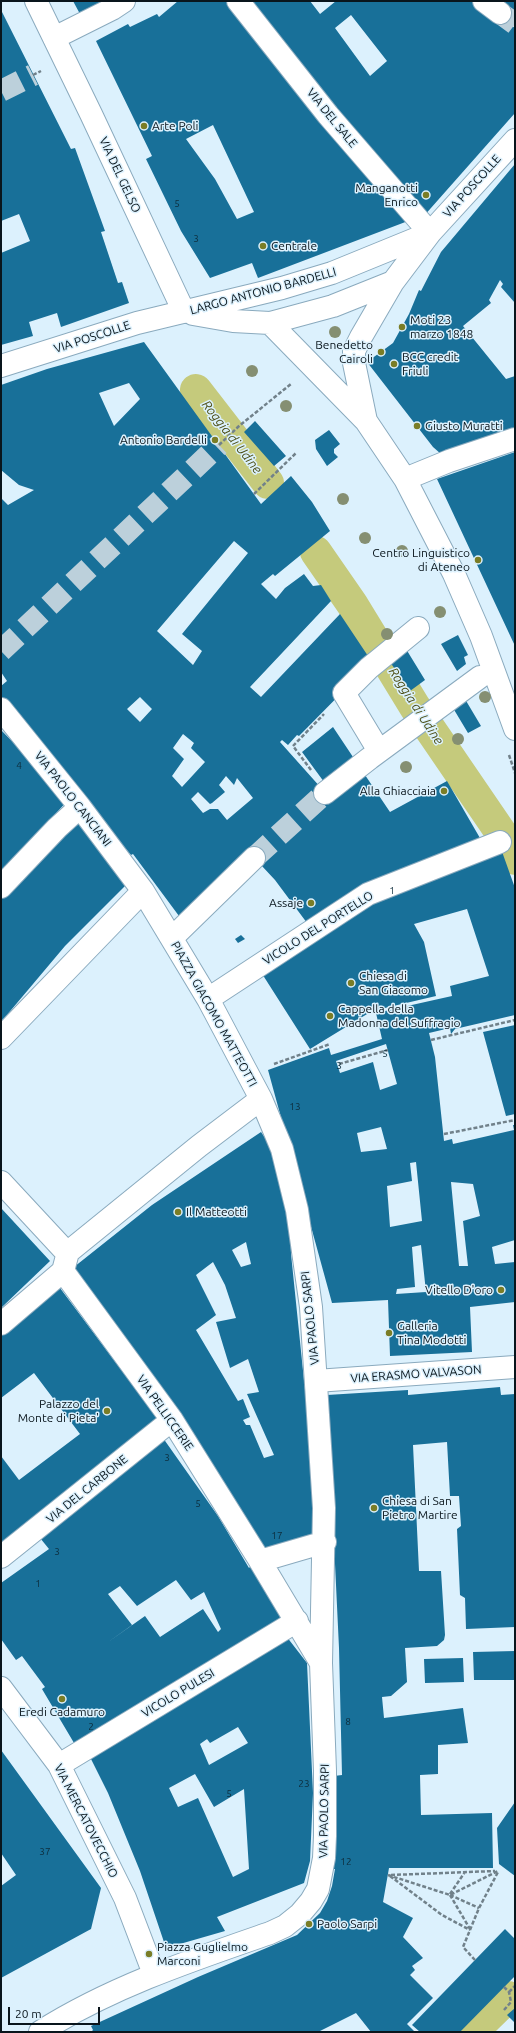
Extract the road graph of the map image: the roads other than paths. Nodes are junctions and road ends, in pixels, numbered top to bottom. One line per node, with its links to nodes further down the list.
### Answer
1 (36, 1): 4 (street, VIA DEL GELSO)
2 (124, 1): 4 (street)
3 (238, 1): 6 (street, VIA DEL SALE)
4 (54, 38): 8 (street, VIA DEL GELSO)
5 (515, 140): 6 (street, VIA POSCOLLE)
6 (430, 233): 7 (street); 8 (street, LARGO ANTONIO BARDELLI)
7 (393, 282): 9 (street, LARGO ANTONIO BARDELLI); 11 (street)
8 (184, 312): 9 (street, LARGO ANTONIO BARDELLI); 10 (street, VIA POSCOLLE)
9 (270, 323): 11 (street)
10 (1, 366)
11 (366, 421): 13 (street)
12 (515, 439): 13 (street)
13 (405, 479): 17 (street)
14 (418, 628): 18 (street)
15 (480, 677): 18 (street)
16 (1, 709): 20 (street, VIA PAOLO CANCIANI)
17 (515, 729)
18 (379, 752): 19 (street)
19 (327, 792)
20 (80, 807): 23 (street); 24 (street, VIA PAOLO CANCIANI)
21 (500, 842): 26 (street, VICOLO DEL PORTELLO)
22 (254, 858): 25 (street)
23 (1, 887)
24 (143, 891): 25 (street, PIAZZA GIACOMO MATTEOTTI); 27 (street)
25 (172, 938): 26 (street, PIAZZA GIACOMO MATTEOTTI)
26 (208, 999): 28 (street, PIAZZA GIACOMO MATTEOTTI)
27 (1, 1038)
28 (261, 1099): 30 (street, PIAZZA GIACOMO MATTEOTTI); 33 (street, VIA PAOLO SARPI)
29 (1, 1182): 30 (street)
30 (65, 1262): 31 (street, PIAZZA GIACOMO MATTEOTTI); 34 (street, VIA PELLICCERIE)
31 (1, 1324)
32 (515, 1367): 33 (street, VIA ERASMO VALVASON)
33 (316, 1381): 35 (street, VIA PAOLO SARPI)
34 (172, 1420): 36 (street, VIA DEL CARBONE); 37 (street, VIA PELLICCERIE)
35 (325, 1542): 37 (street); 39 (street, VIA PAOLO SARPI)
36 (1, 1557)
37 (260, 1561): 38 (street, VIA PAOLO SARPI)
38 (296, 1621): 39 (street, VIA PAOLO SARPI); 41 (street, VICOLO PULESI)
39 (321, 1663): 42 (street, VIA PAOLO SARPI)
40 (1, 1688): 41 (street, VIA MERCATOVECCHIO)
41 (59, 1765): 42 (street, VIA MERCATOVECCHIO)
42 (154, 1974): 43 (street)
43 (40, 2032)

